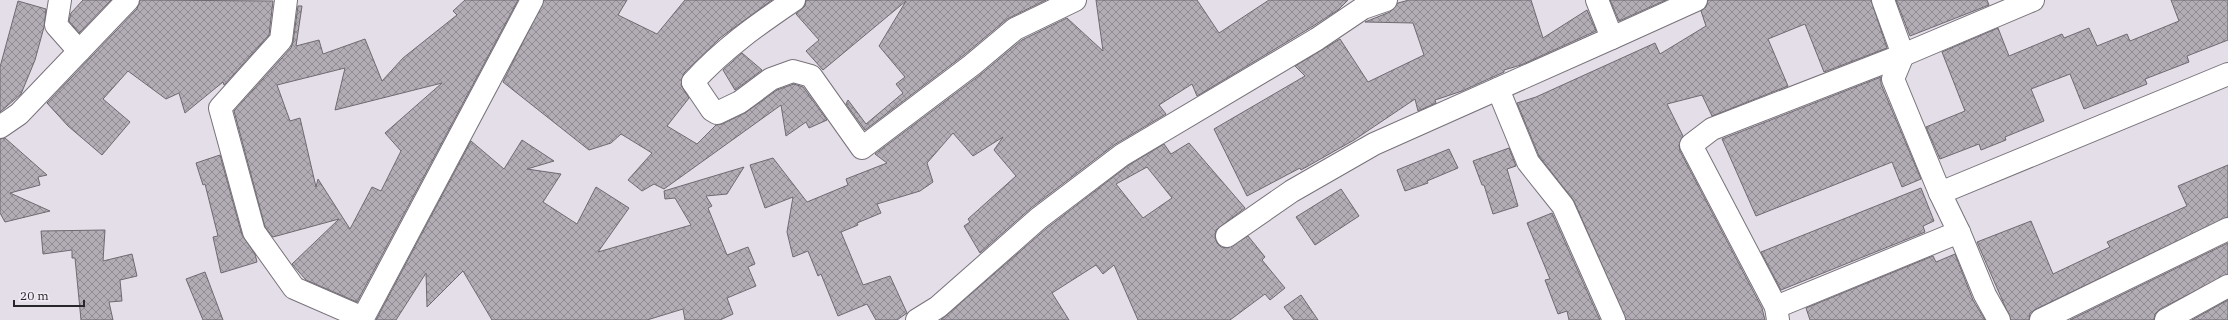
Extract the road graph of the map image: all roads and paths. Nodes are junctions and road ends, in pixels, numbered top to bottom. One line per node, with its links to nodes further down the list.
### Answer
1 (60, 0): 13 (street)
2 (128, 0): 13 (street)
3 (286, 0): 24 (street)
4 (794, 0): 5 (street)
5 (1075, 0)
6 (1386, 0): 25 (street)
7 (1597, 0): 12 (street)
8 (1696, 0): 12 (street)
9 (1883, 0): 14 (street)
10 (2033, 0): 14 (street)
11 (533, 1): 24 (street)
12 (1612, 38): 16 (street)
13 (79, 51): 17 (street)
14 (1903, 55): 18 (street); 23 (street)
15 (2228, 74): 18 (street)
16 (1498, 89): 21 (street); 26 (street)
17 (0, 127)
18 (1940, 194): 20 (street)
19 (2228, 229): 28 (street)
20 (1959, 232): 23 (street); 27 (street)
21 (1227, 236)
22 (2228, 286): 29 (street)
23 (1777, 313)
24 (364, 319)
25 (916, 320)
26 (1614, 320)
27 (1999, 320)
28 (2041, 320)
29 (2166, 320)

